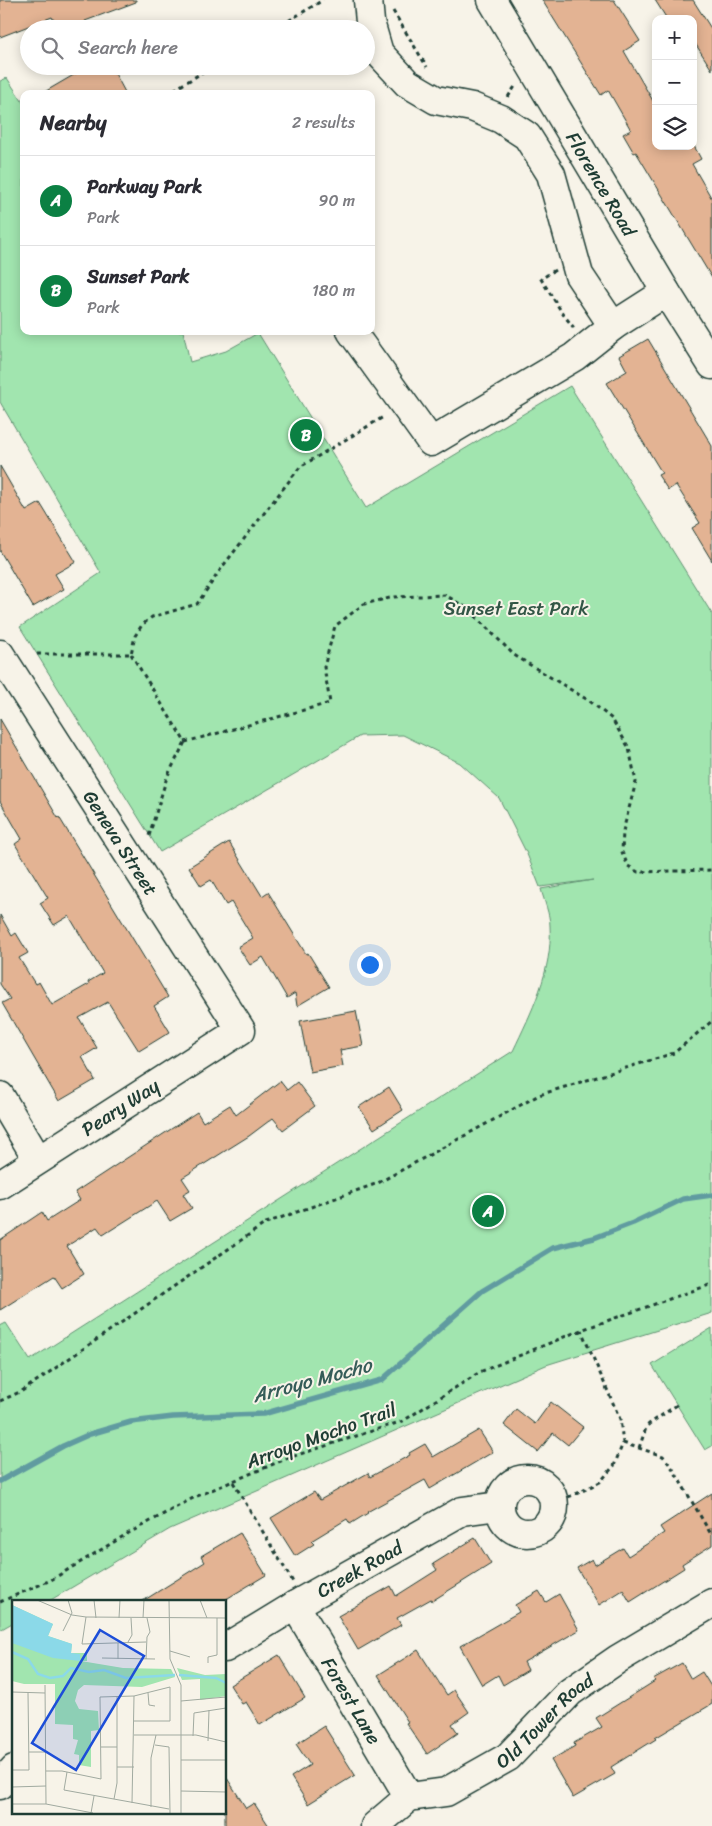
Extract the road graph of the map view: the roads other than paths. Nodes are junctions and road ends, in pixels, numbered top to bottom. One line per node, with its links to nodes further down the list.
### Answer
1 (492, 0): 5 (street, Florence Road)
2 (380, 4): 3 (street)
3 (371, 20)
4 (375, 39): 6 (street)
5 (666, 292): 6 (street); 8 (street, Florence Road)
6 (614, 326): 7 (street)
7 (354, 335)
8 (712, 365)
9 (0, 654): 10 (street, Geneva Street)
10 (241, 1030): 12 (street, Peary Way)
11 (0, 1096): 12 (street)
12 (38, 1160): 13 (street, Peary Way)
13 (0, 1185)
14 (499, 1506): 14 (street); 15 (street, Creek Road)
15 (300, 1603): 17 (street, Creek Road); 20 (street, Forest Lane)
16 (712, 1603): 20 (street, Old Tower Road)
17 (226, 1647)
18 (12, 1771): 19 (street)
19 (0, 1785)
20 (410, 1796): 21 (street)
21 (375, 1826)

